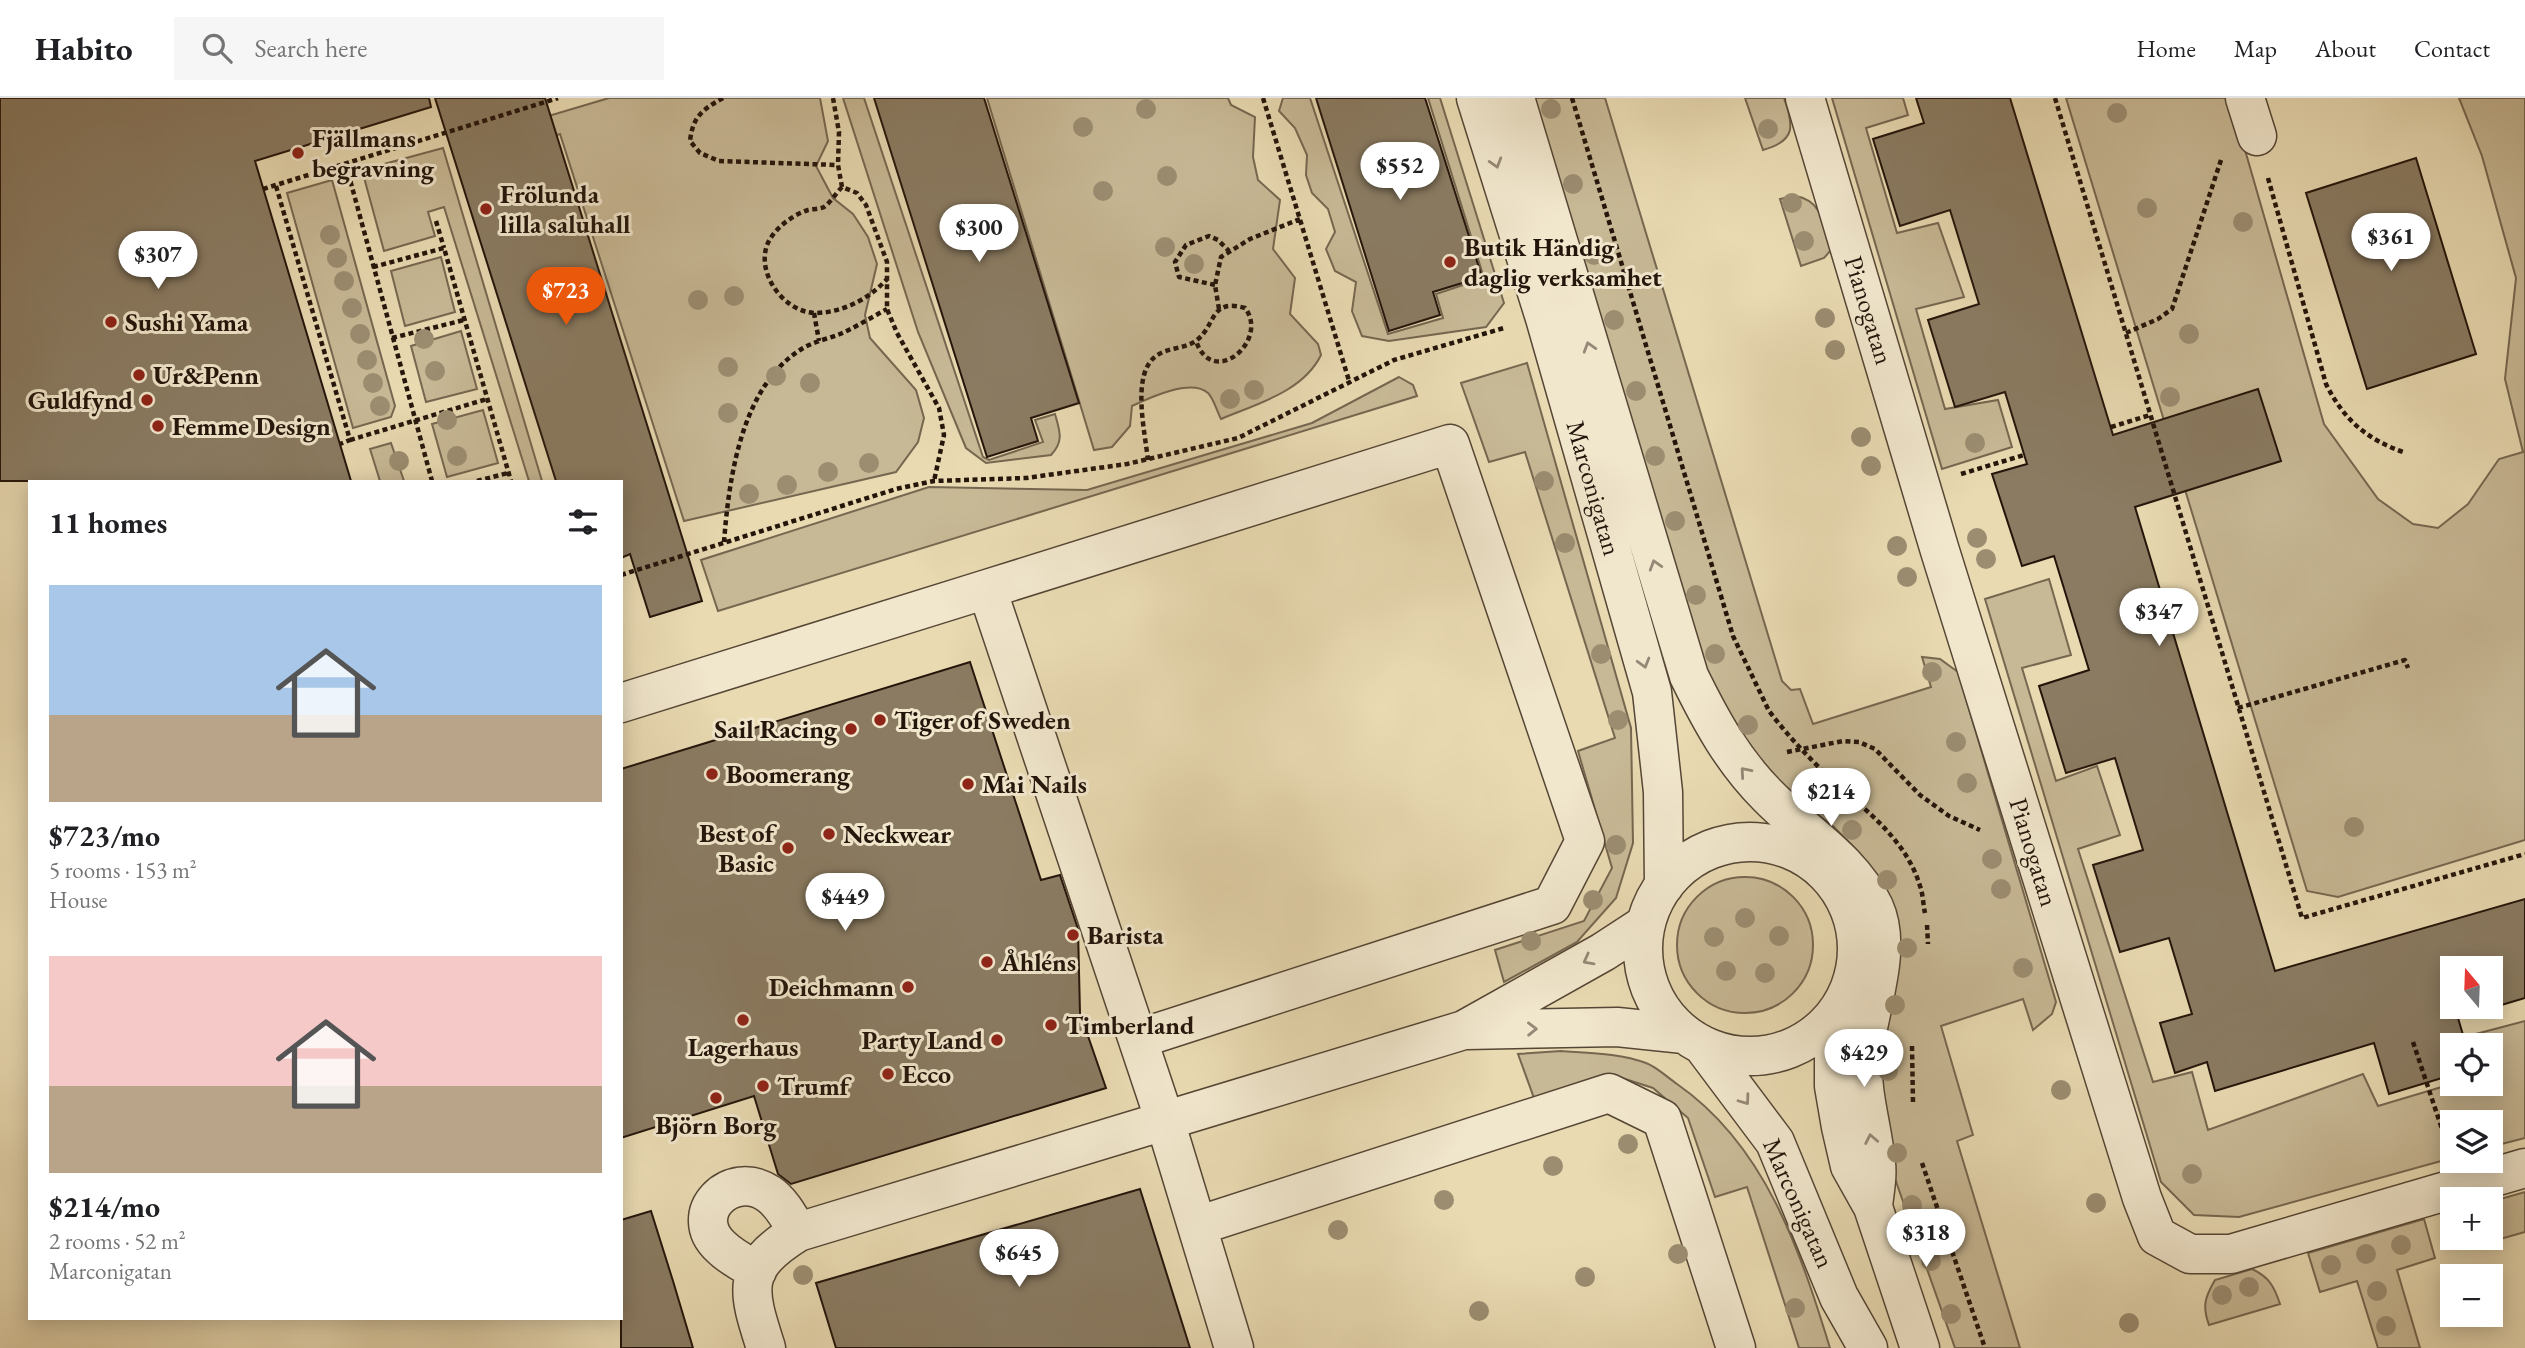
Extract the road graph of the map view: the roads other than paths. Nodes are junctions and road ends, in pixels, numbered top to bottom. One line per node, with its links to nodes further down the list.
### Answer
1 (1476, 98): 10 (street, Marconigatan, one-way to 10)
2 (1515, 98): 8 (street, Marconigatan, one-way to 2)
3 (1805, 98): 17 (street, Pianogatan)
4 (2245, 98): 5 (street)
5 (2240, 143)
6 (987, 589): 7 (street); 14 (street); 14 (street)
7 (623, 702)
8 (1791, 816): 9 (street, Marconigatan); 18 (street, Marconigatan, one-way to 8)
9 (1819, 868): 10 (street); 12 (street)
10 (1664, 886): 11 (street)
11 (1646, 924): 13 (street, one-way to 13); 15 (street)
12 (1854, 973): 15 (street); 18 (street, Marconigatan)
13 (1464, 1030): 15 (street, one-way to 15); 16 (street)
14 (1138, 1039): 16 (street)
15 (1693, 1040): 22 (street, Marconigatan, one-way to 22)
16 (1165, 1121): 19 (street); 20 (street)
17 (2525, 1168)
18 (1873, 1207): 23 (street, Marconigatan)
19 (1197, 1226): 25 (street); 26 (street)
20 (798, 1232): 21 (street); 21 (street)
21 (757, 1271): 24 (street)
22 (1839, 1297): 27 (street, Marconigatan); 28 (street, Marconigatan)
23 (1921, 1342)
24 (766, 1348)
25 (1234, 1348)
26 (1735, 1348)
27 (1840, 1348)
28 (1868, 1348)

